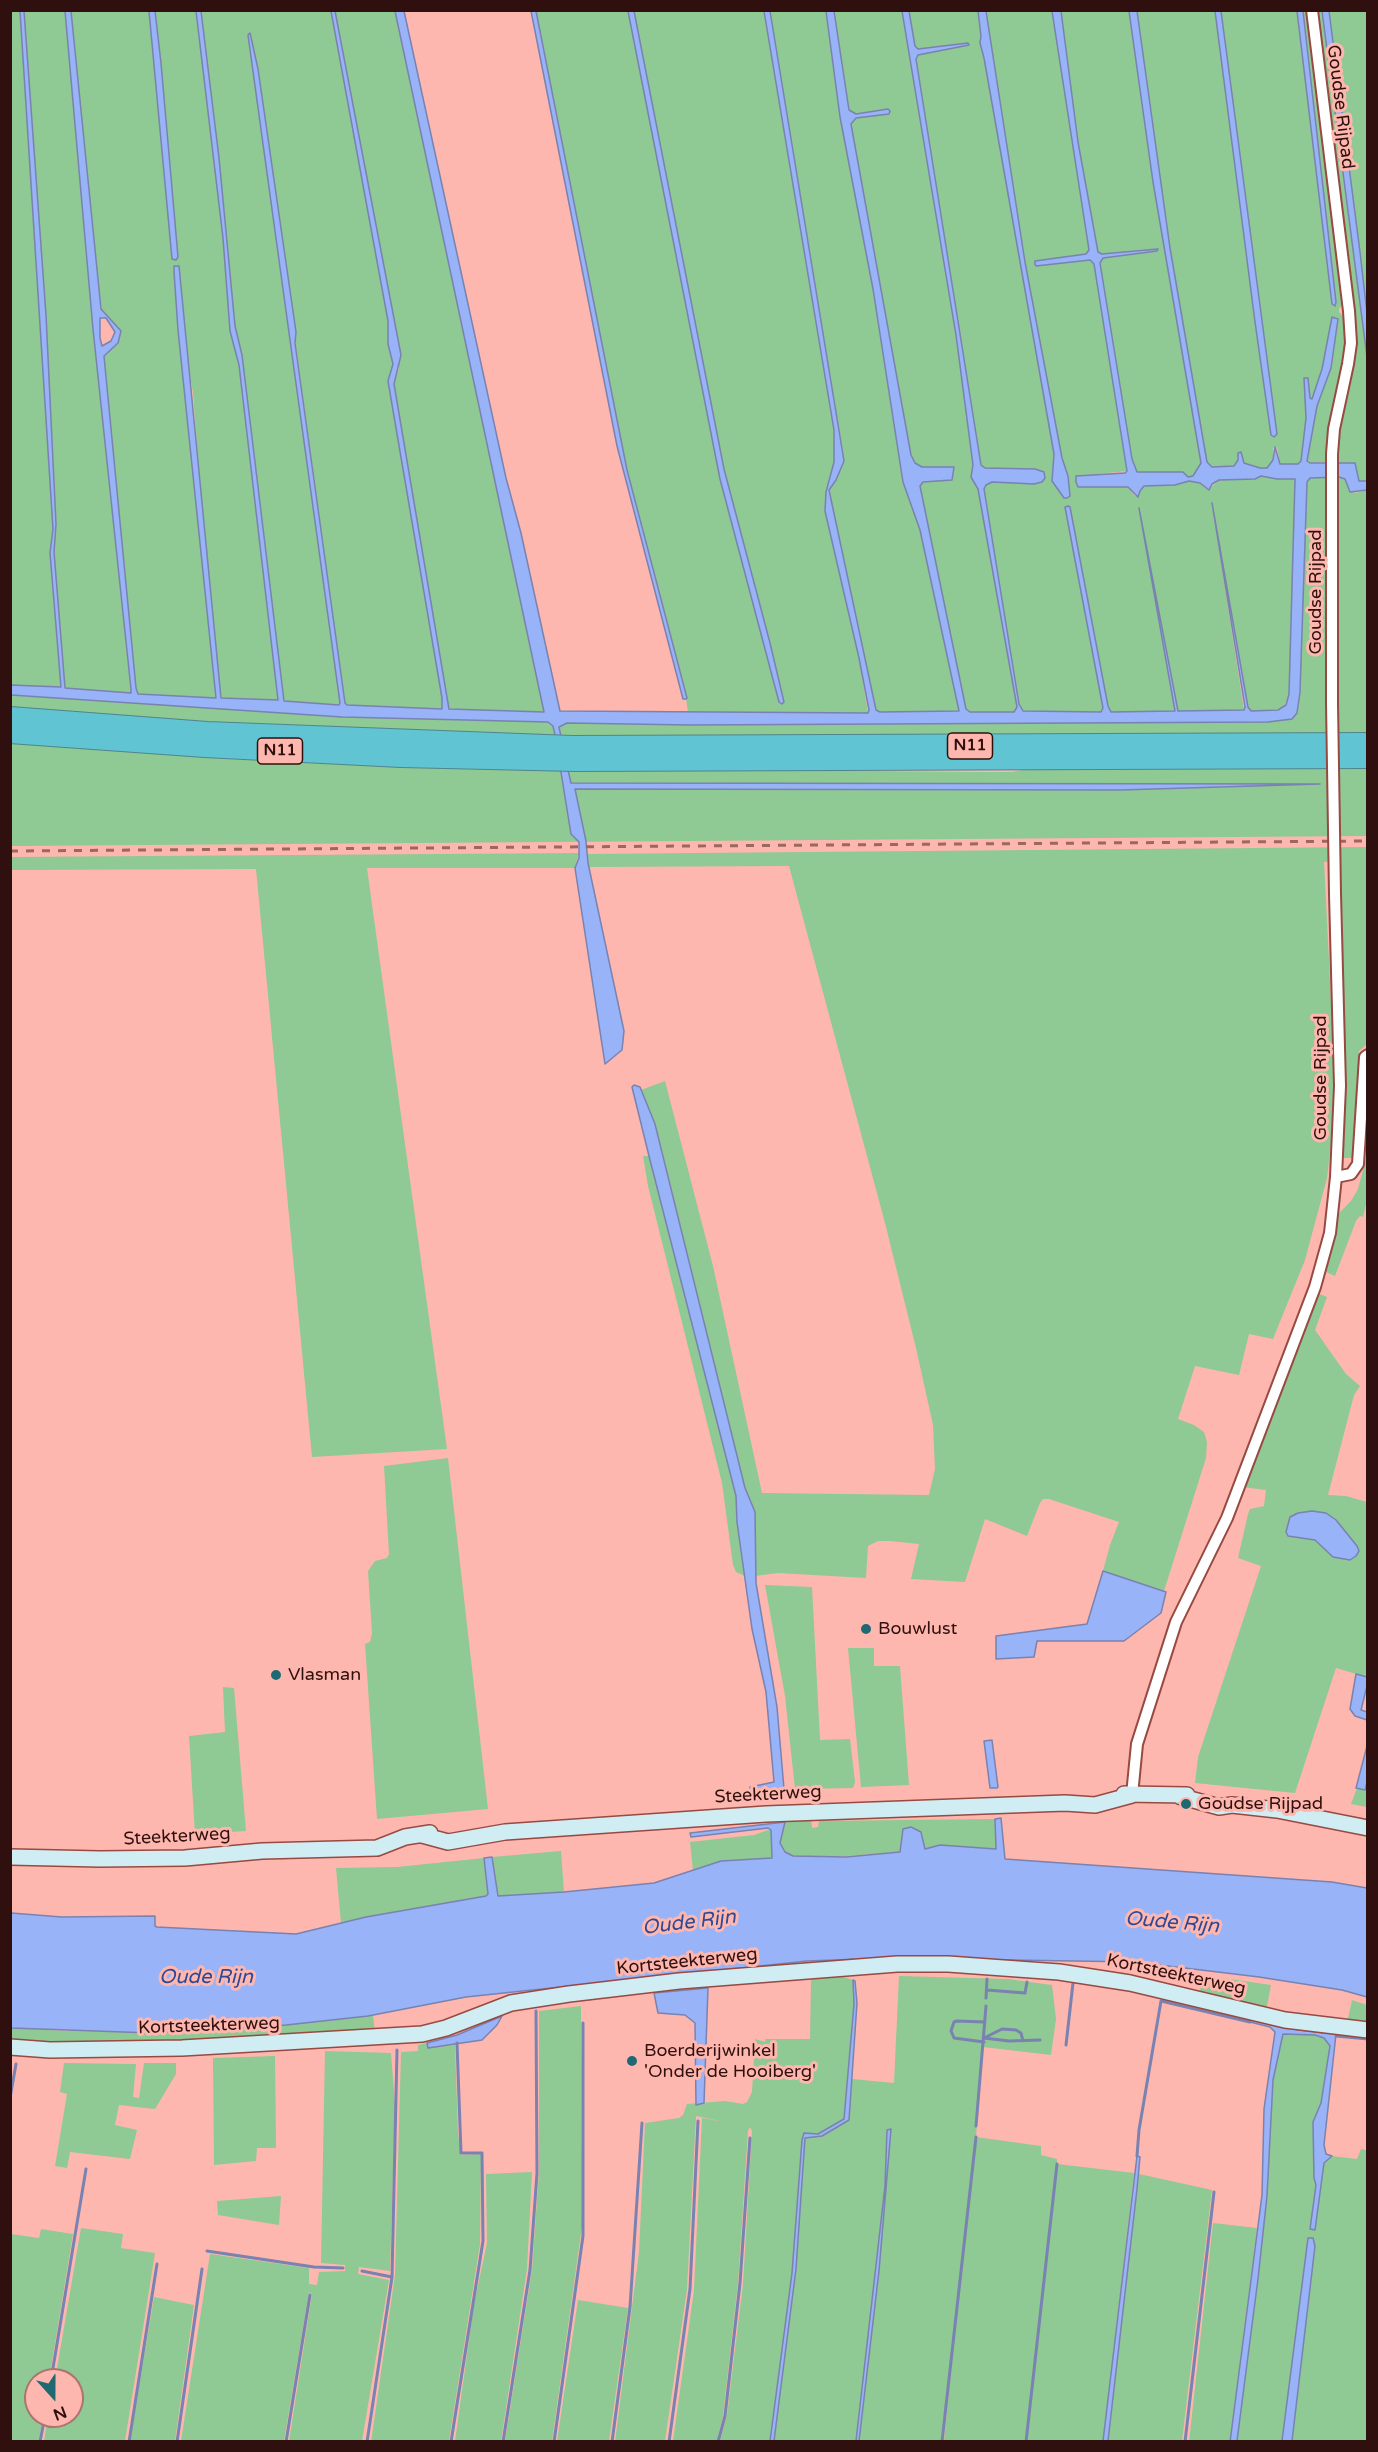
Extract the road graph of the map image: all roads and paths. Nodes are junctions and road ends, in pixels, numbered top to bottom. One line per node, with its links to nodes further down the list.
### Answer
1 (1312, 10): 9 (street, Goudse Rijpad, bridge)
2 (10, 717): 5 (highway, N11)
3 (10, 733): 5 (highway, N11)
4 (1368, 743): 6 (highway, N11)
5 (547, 753): 6 (highway, N11)
6 (574, 754): 7 (highway, N11)
7 (1368, 758)
8 (1368, 1055): 9 (street)
9 (1336, 1177): 10 (street, Goudse Rijpad)
10 (1132, 1795): 11 (main road, Steekterweg); 12 (main road, Steekterweg)
11 (1368, 1828)
12 (10, 1857)
13 (1368, 2030): 14 (main road, Kortsteekterweg)
14 (10, 2047)

